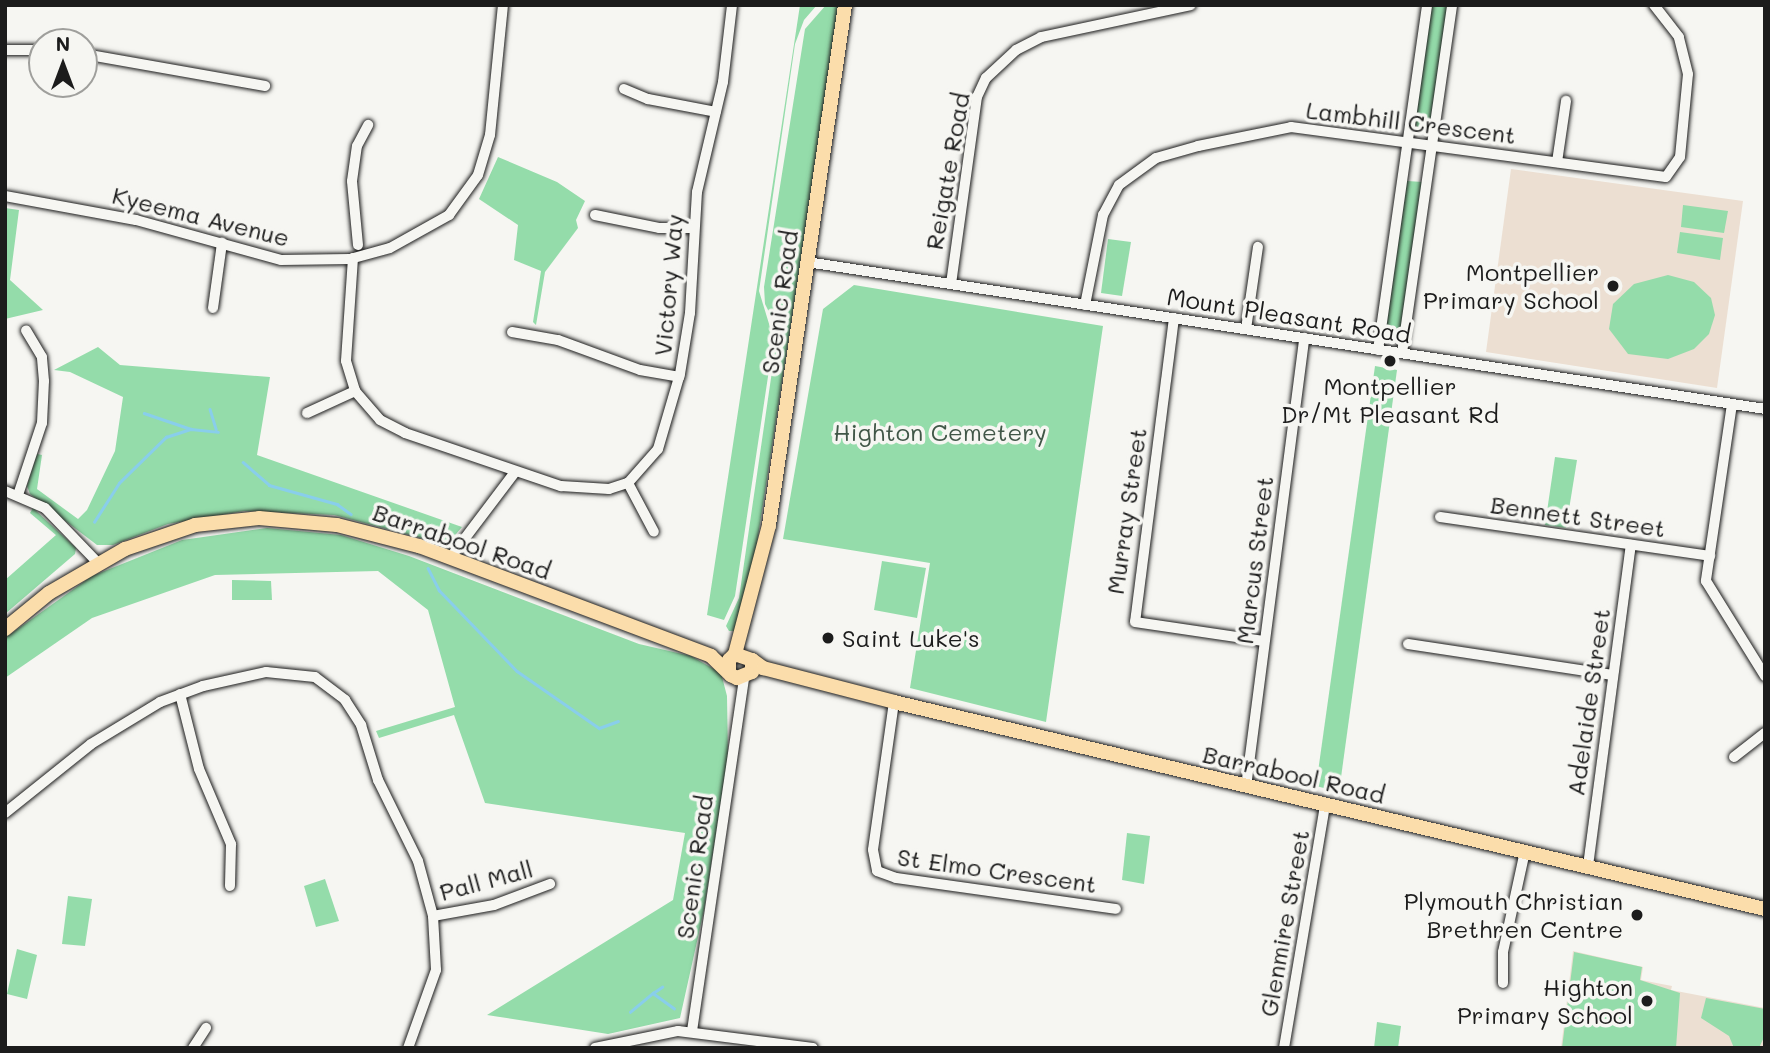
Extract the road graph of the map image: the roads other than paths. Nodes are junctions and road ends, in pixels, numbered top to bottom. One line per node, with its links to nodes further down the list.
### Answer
1 (503, 5): 25 (street, Kyeema Avenue)
2 (732, 5): 14 (street, Victory Way)
3 (845, 5): 26 (main road, Scenic Road)
4 (1191, 5): 27 (street, Reigate Road)
5 (1427, 5): 16 (street)
6 (1452, 5): 17 (street)
7 (1654, 5): 18 (street, Lambhill Crescent)
8 (5, 50): 9 (street)
9 (28, 50)
10 (98, 56): 11 (street)
11 (265, 86)
12 (624, 89): 14 (street)
13 (1566, 101): 18 (street)
14 (716, 112): 21 (street, Victory Way)
15 (368, 125): 23 (street)
16 (1408, 142): 17 (street, Lambhill Crescent); 28 (street, Lambhill Crescent); 35 (street)
17 (1432, 146): 18 (street, Lambhill Crescent); 36 (street)
18 (1557, 162)
19 (5, 196): 22 (street, Kyeema Avenue)
20 (595, 215): 21 (street)
21 (694, 228): 37 (street, Victory Way)
22 (222, 243): 25 (street, Kyeema Avenue); 29 (street)
23 (358, 245)
24 (1258, 247): 31 (street)
25 (353, 258): 38 (street)
26 (807, 262): 27 (street, Mount Pleasant Road); 52 (main road, Scenic Road)
27 (951, 284): 28 (street, Mount Pleasant Road)
28 (1086, 305): 30 (street, Mount Pleasant Road)
29 (213, 307)
30 (1174, 318): 31 (street, Mount Pleasant Road); 54 (street, Murray Street)
31 (1245, 329): 34 (street, Mount Pleasant Road)
32 (26, 330): 45 (street)
33 (512, 332): 37 (street)
34 (1304, 338): 35 (street, Mount Pleasant Road); 54 (street, Marcus Street)
35 (1378, 350): 36 (street, Mount Pleasant Road)
36 (1402, 353): 39 (street, Mount Pleasant Road)
37 (679, 377): 43 (street, Victory Way)
38 (355, 391): 41 (street); 42 (street)
39 (1732, 404): 40 (street, Mount Pleasant Road); 49 (street)
40 (1765, 409)
41 (307, 412)
42 (515, 472): 43 (street); 50 (street)
43 (628, 483): 47 (street)
44 (5, 491): 45 (street)
45 (18, 495): 51 (street)
46 (1440, 517): 48 (street, Bennett Street)
47 (654, 532)
48 (1631, 545): 49 (street, Bennett Street); 59 (street, Adelaide Street)
49 (1710, 556): 61 (street)
50 (450, 558): 51 (main road, Barrabool Road); 57 (main road, Barrabool Road)
51 (99, 564): 53 (main road, Barrabool Road)
52 (752, 604): 56 (main road, Scenic Road); 58 (main road, Scenic Road)
53 (5, 629)
54 (1264, 641): 67 (street, Marcus Street)
55 (1408, 644): 59 (street)
56 (734, 655): 57 (main road, Barrabool Road); 58 (main road, Barrabool Road); 60 (main road, Scenic Road)
57 (713, 657): 60 (main road, Barrabool Road)
58 (751, 659): 60 (main road, Scenic Road); 62 (main road, Barrabool Road)
59 (1613, 675): 71 (street, Adelaide Street)
60 (738, 676): 62 (main road, Barrabool Road); 79 (street, Scenic Road)
61 (1765, 676)
62 (813, 681): 64 (main road, Barrabool Road)
63 (180, 694): 69 (street); 73 (street); 76 (street)
64 (894, 702): 67 (main road, Barrabool Road); 74 (street, St Elmo Crescent)
65 (1765, 733): 66 (street)
66 (1734, 757)
67 (1246, 787): 68 (main road, Barrabool Road)
68 (1325, 805): 70 (main road, Barrabool Road); 84 (street, Glenmire Street)
69 (5, 813)
70 (1525, 851): 71 (main road, Barrabool Road); 77 (street)
71 (1588, 866): 75 (main road, Barrabool Road)
72 (550, 884): 76 (street, Pall Mall)
73 (230, 886)
74 (1116, 909)
75 (1765, 909)
76 (433, 916): 81 (street)
77 (1503, 983)
78 (206, 1028): 80 (street)
79 (692, 1031): 82 (street); 83 (street)
80 (193, 1048)
81 (408, 1048)
82 (595, 1048)
83 (813, 1048)
84 (1284, 1048)

